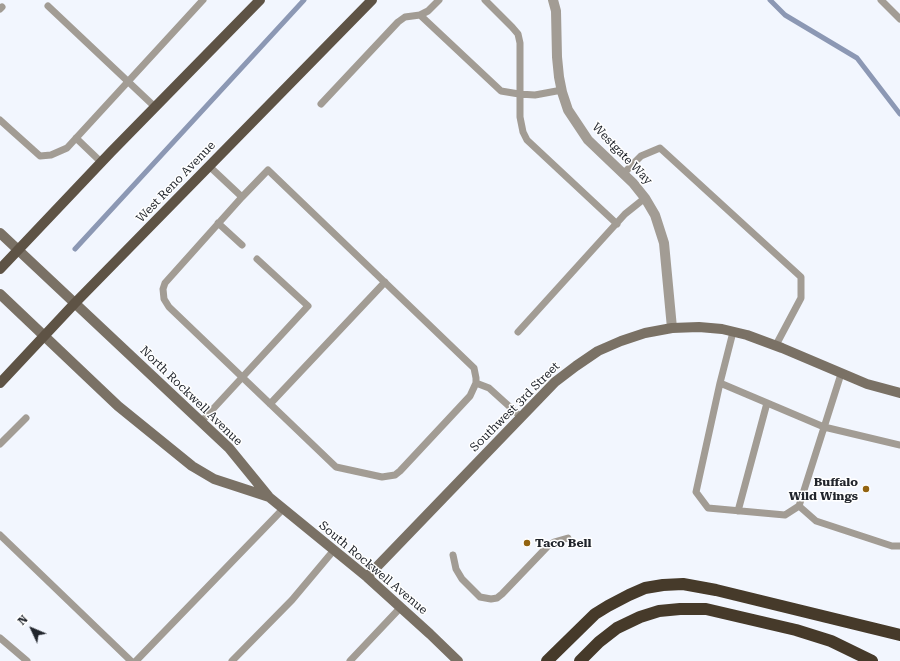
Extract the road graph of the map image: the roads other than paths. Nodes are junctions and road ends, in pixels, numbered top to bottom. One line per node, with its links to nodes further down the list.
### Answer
1 (203, 0): 11 (lane)
2 (260, 0): 15 (main road)
3 (372, 0): 19 (main road, West Reno Avenue)
4 (439, 0): 9 (lane)
5 (485, 0): 13 (lane)
6 (553, 0): 12 (street, Westgate Way)
7 (881, 0): 10 (lane)
8 (48, 6): 11 (lane)
9 (420, 15): 13 (lane); 14 (lane)
10 (900, 18)
11 (128, 82): 15 (lane); 17 (lane)
12 (562, 90): 13 (lane); 20 (street, Westgate Way)
13 (519, 94): 24 (lane)
14 (321, 104)
15 (155, 107): 18 (main road)
16 (0, 120): 17 (lane)
17 (76, 138): 18 (lane)
18 (101, 162): 27 (main road)
19 (209, 166): 21 (lane); 32 (main road, West Reno Avenue)
20 (623, 174): 22 (street, Westgate Way); 37 (lane)
21 (242, 197): 23 (lane); 30 (lane)
22 (645, 198): 24 (lane); 33 (street, Westgate Way)
23 (218, 223): 26 (lane); 39 (lane)
24 (617, 224): 34 (lane)
25 (0, 233): 27 (main road, North Rockwell Avenue)
26 (242, 245)
27 (18, 250): 29 (main road); 32 (main road, North Rockwell Avenue)
28 (257, 259): 39 (lane)
29 (0, 269)
30 (385, 282): 42 (lane); 45 (lane)
31 (0, 294): 36 (main road)
32 (75, 303): 36 (main road, West Reno Avenue); 48 (main road, North Rockwell Avenue)
33 (672, 328): 35 (main road, Southwest 3rd Street); 46 (main road, Southwest 3rd Street)
34 (518, 332)
35 (733, 332): 37 (main road, Southwest 3rd Street); 41 (lane)
36 (44, 336): 40 (main road, West Reno Avenue); 52 (main road)
37 (776, 345): 38 (main road, Southwest 3rd Street)
38 (842, 374): 43 (main road, Southwest 3rd Street); 49 (lane)
39 (242, 377): 45 (lane); 48 (lane)
40 (0, 383)
41 (720, 383): 44 (lane); 55 (lane)
42 (476, 384): 45 (lane); 46 (lane)
43 (900, 393)
44 (767, 403): 49 (lane); 55 (lane)
45 (270, 404)
46 (521, 417): 61 (main road, Southwest 3rd Street)
47 (26, 418): 50 (lane)
48 (201, 422): 52 (main road, North Rockwell Avenue)
49 (824, 427): 51 (lane); 53 (lane)
50 (0, 444)
51 (900, 445)
52 (269, 497): 54 (main road, South Rockwell Avenue)
53 (799, 506): 55 (lane); 58 (lane)
54 (284, 509): 59 (main road, South Rockwell Avenue); 67 (lane)
55 (738, 511)
56 (0, 535): 66 (lane)
57 (568, 538): 60 (lane)
58 (900, 546)
59 (334, 550): 61 (main road, South Rockwell Avenue); 68 (lane)
60 (453, 555)
61 (367, 577): 62 (main road, South Rockwell Avenue)
62 (400, 607): 69 (lane); 70 (main road, South Rockwell Avenue)
63 (900, 635): 71 (highway)
64 (0, 638): 65 (lane)
65 (27, 661)
66 (131, 661)
67 (136, 661)
68 (232, 661)
69 (350, 661)
70 (458, 661)
71 (546, 661)
72 (580, 661): 73 (highway)
73 (872, 661)

